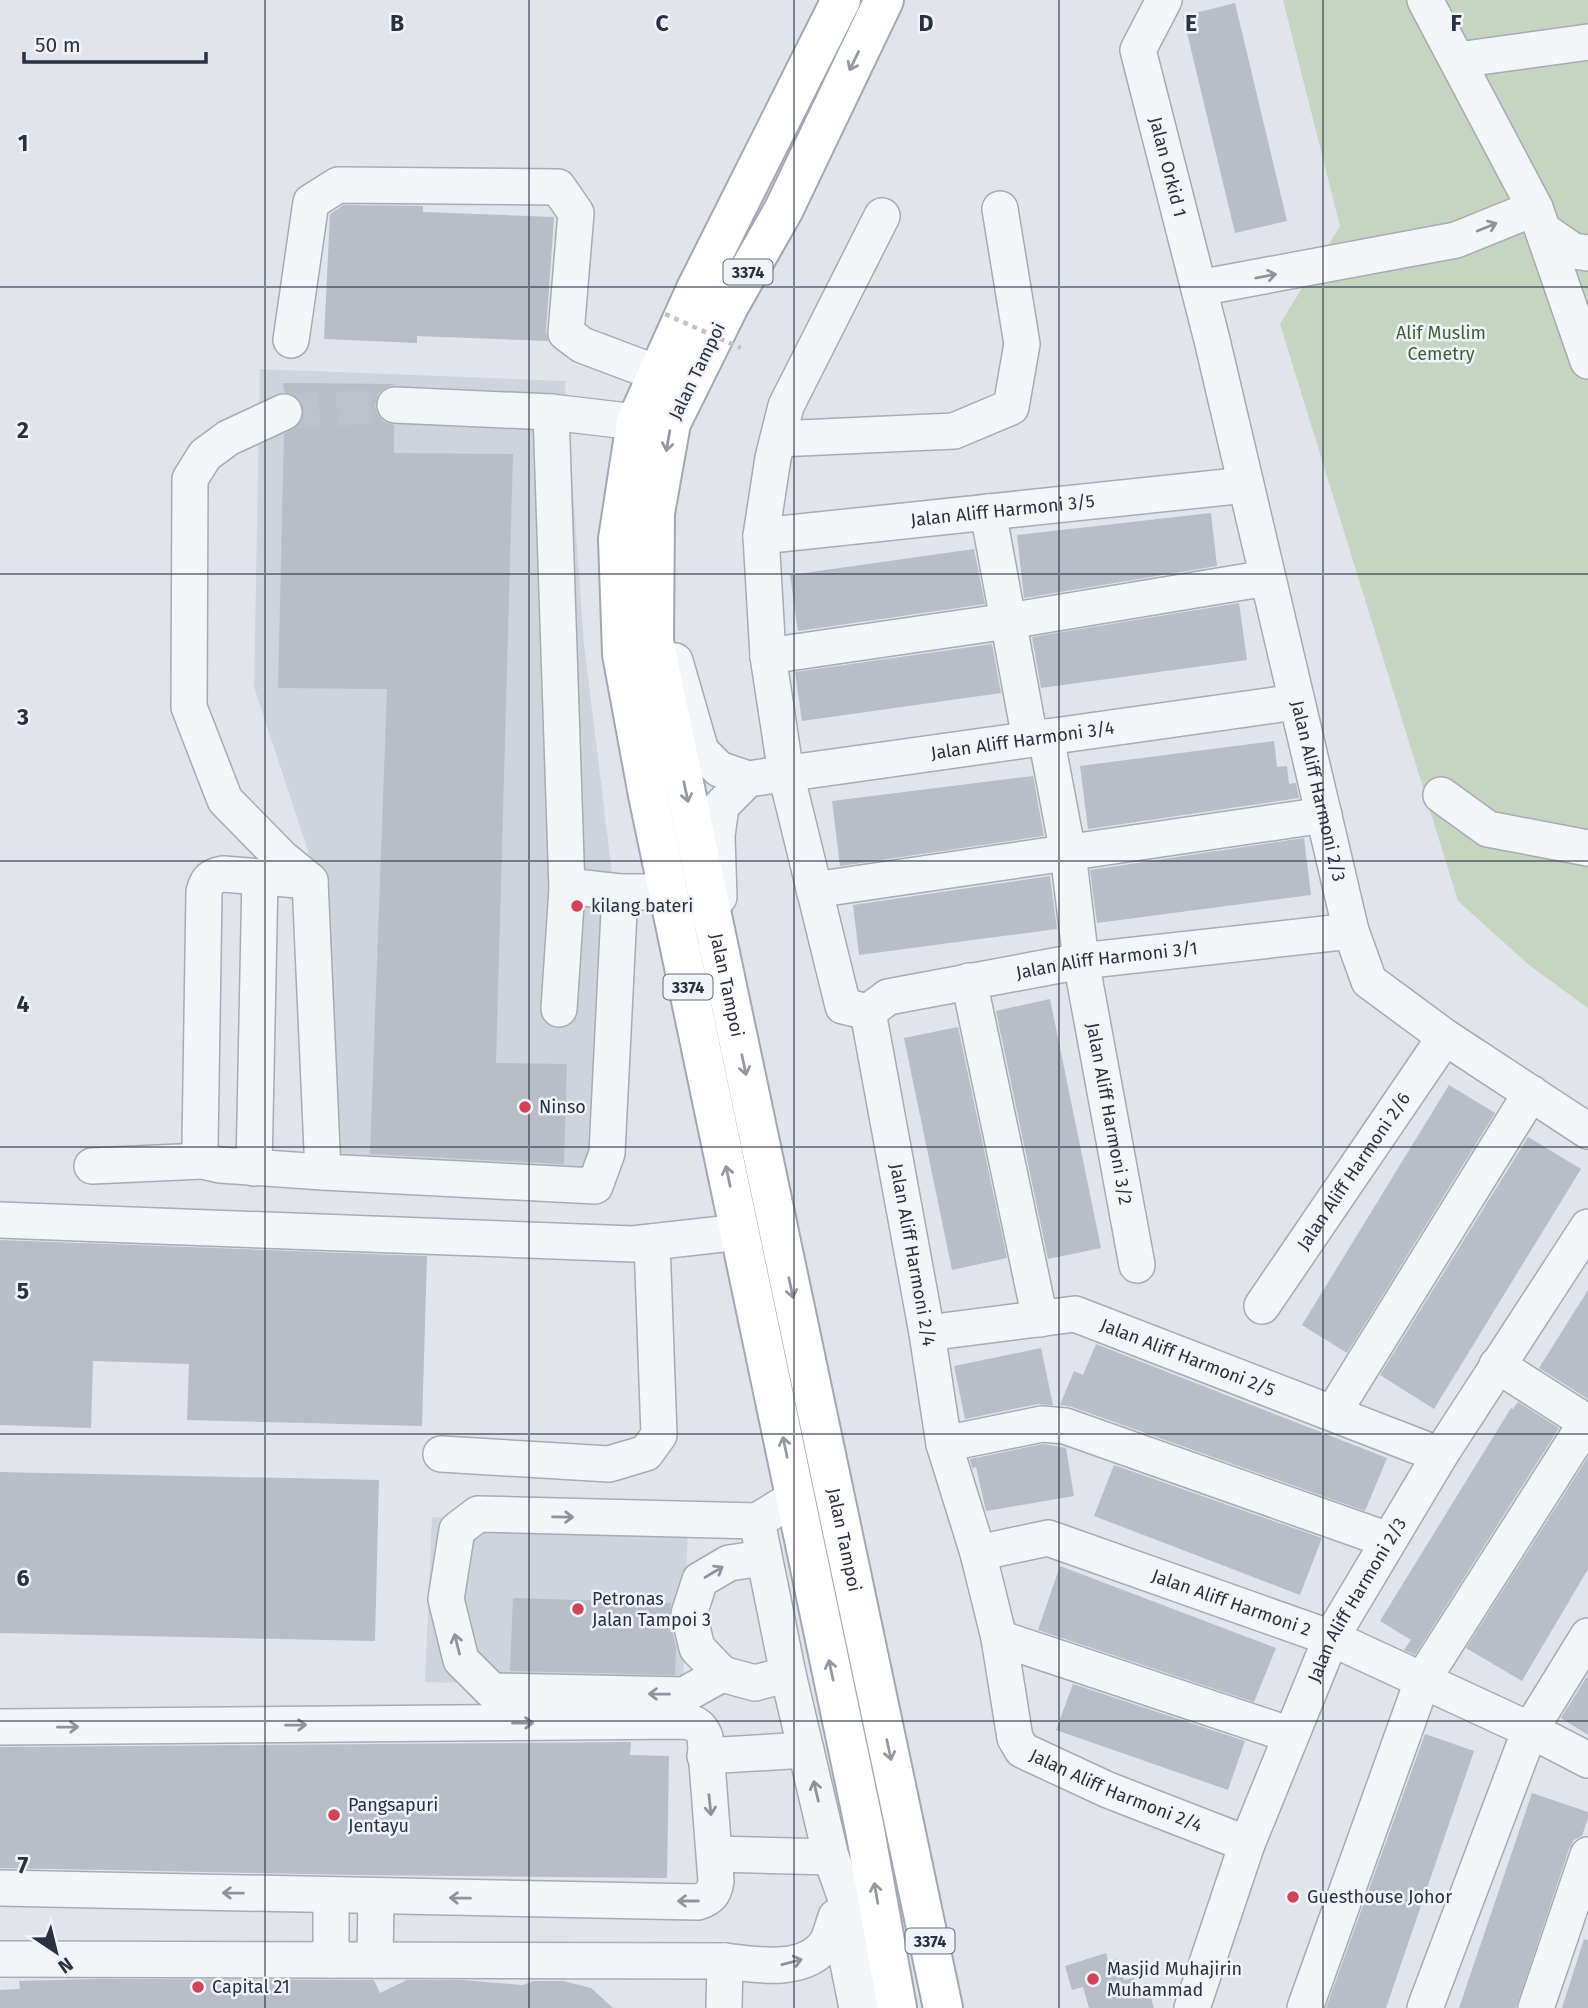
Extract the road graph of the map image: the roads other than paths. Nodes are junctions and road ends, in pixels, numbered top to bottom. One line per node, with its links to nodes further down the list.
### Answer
1 (841, 0): 15 (main road, Jalan Tampoi / 3374)
2 (884, 0): 24 (main road, Jalan Tampoi / 3374, one-way to 24)
3 (1164, 0): 11 (street, Jalan Orkid 1)
4 (1425, 0): 6 (street)
5 (1588, 42): 6 (street)
6 (1458, 60): 9 (street)
7 (1000, 209): 20 (street)
8 (882, 216): 20 (street)
9 (1540, 219): 10 (street); 11 (street, one-way to 9); 14 (street)
10 (1588, 253)
11 (1199, 289): 13 (street, Jalan Orkid 1)
12 (292, 340): 15 (street)
13 (1212, 340): 21 (street, Jalan Aliff Harmoni 2/3)
14 (1588, 361)
15 (659, 374): 19 (main road, Jalan Tampoi / 3374)
16 (395, 405): 18 (street)
17 (284, 412): 36 (street)
18 (551, 412): 19 (street); 37 (street)
19 (636, 422): 40 (main road, Jalan Tampoi / 3374)
20 (778, 439): 23 (street)
21 (1246, 485): 22 (street, Jalan Aliff Harmoni 3/5); 25 (street, Jalan Aliff Harmoni 2/3)
22 (988, 512): 23 (street, Jalan Aliff Harmoni 3/5); 26 (street, Jalan Aliff Harmoni 3/2)
23 (761, 536): 27 (street)
24 (654, 555): 30 (street); 42 (main road, Jalan Tampoi / 3374, one-way to 42)
25 (1267, 578): 26 (street); 28 (street, Jalan Aliff Harmoni 2/3)
26 (1008, 621): 27 (street); 29 (street, Jalan Aliff Harmoni 3/2)
27 (768, 656): 30 (street)
28 (1296, 702): 29 (street, Jalan Aliff Harmoni 3/4); 32 (street, Jalan Aliff Harmoni 2/3)
29 (1038, 738): 30 (street, Jalan Aliff Harmoni 3/4); 34 (street, Jalan Aliff Harmoni 3/2)
30 (767, 777): 38 (street); 42 (street)
31 (1441, 795): 33 (street)
32 (1324, 815): 34 (street); 41 (street, Jalan Aliff Harmoni 2/3)
33 (1588, 848)
34 (1068, 853): 38 (street); 43 (street, Jalan Aliff Harmoni 3/2)
35 (260, 877): 36 (street); 50 (street); 52 (street)
36 (310, 881): 53 (street)
37 (567, 889): 39 (street); 45 (street)
38 (814, 890): 46 (street)
39 (620, 892): 40 (street); 53 (street)
40 (668, 892): 56 (main road, Jalan Tampoi / 3374, one-way to 40)
41 (1351, 931): 43 (street, Jalan Aliff Harmoni 3/1); 47 (street, Jalan Aliff Harmoni 2/3)
42 (720, 950): 101 (main road, Jalan Tampoi / 3374, one-way to 101)
43 (1081, 961): 44 (street, Jalan Aliff Harmoni 3/1); 58 (street, Jalan Aliff Harmoni 3/2)
44 (969, 981): 46 (street, Jalan Aliff Harmoni 3/1); 60 (street)
45 (559, 1009)
46 (868, 1012): 61 (street, Jalan Aliff Harmoni 2/4)
47 (1445, 1037): 48 (street, Jalan Aliff Harmoni 2/3); 59 (street, Jalan Aliff Harmoni 2/6)
48 (1531, 1093): 49 (street, Jalan Aliff Harmoni 2/3); 63 (street)
49 (1588, 1131)
50 (202, 1161): 51 (street); 52 (street)
51 (92, 1166)
52 (254, 1167): 53 (street)
53 (323, 1172)
54 (0, 1220): 57 (street)
55 (1588, 1227): 62 (street, Jalan Aliff Harmoni 2/3)
56 (740, 1232): 57 (street); 68 (main road, Jalan Tampoi / 3374, one-way to 56)
57 (652, 1242): 66 (street)
58 (1137, 1265)
59 (1262, 1306)
60 (1040, 1319): 61 (street, Jalan Aliff Harmoni 2/5); 63 (street, Jalan Aliff Harmoni 2/5)
61 (927, 1333): 65 (street, Jalan Aliff Harmoni 2/4)
62 (1497, 1365): 64 (street); 67 (street, Jalan Aliff Harmoni 2/3)
63 (1333, 1413): 67 (street, Jalan Aliff Harmoni 2/5)
64 (1588, 1422): 78 (street)
65 (944, 1444): 70 (street); 71 (street, Jalan Aliff Harmoni 2/4)
66 (441, 1454)
67 (1440, 1455): 70 (street, Jalan Aliff Harmoni 2/3)
68 (796, 1496): 69 (street); 100 (main road, Jalan Tampoi / 3374, one-way to 68)
69 (757, 1521): 72 (street); 76 (street, one-way to 69)
70 (1388, 1540): 74 (street, Jalan Aliff Harmoni 2/3)
71 (978, 1553): 74 (street, Jalan Aliff Harmoni 2); 75 (street, Jalan Aliff Harmoni 2/4)
72 (763, 1558): 76 (street, one-way to 72); 77 (street)
73 (1588, 1636): 80 (street)
74 (1331, 1638): 78 (street, Jalan Aliff Harmoni 2); 81 (street, Jalan Aliff Harmoni 2/3)
75 (999, 1639): 81 (street); 85 (street, Jalan Aliff Harmoni 2/4)
76 (722, 1674): 77 (street)
77 (788, 1674): 82 (street)
78 (1423, 1679): 80 (street, Jalan Aliff Harmoni 2); 103 (street)
79 (0, 1727): 83 (street, one-way to 83)
80 (1530, 1730): 84 (street, Jalan Aliff Harmoni 2); 104 (street)
81 (1291, 1735): 85 (street, Jalan Aliff Harmoni 2/3)
82 (806, 1750): 83 (street); 88 (street, one-way to 82)
83 (705, 1756): 86 (street, one-way to 86)
84 (1588, 1760)
85 (1247, 1844): 102 (street, Jalan Aliff Harmoni 2/3)
86 (715, 1854): 88 (street); 91 (street, one-way to 91)
87 (1588, 1855): 105 (street)
88 (831, 1857): 92 (street); 99 (street)
89 (0, 1888): 90 (street, one-way to 89)
90 (331, 1895): 91 (street); 94 (street)
91 (376, 1896): 95 (street)
92 (836, 1917): 96 (street, one-way to 92); 98 (street)
93 (0, 1959): 94 (street)
94 (331, 1960): 95 (street)
95 (375, 1960): 96 (street)
96 (725, 1961): 97 (street)
97 (724, 2008)
98 (857, 2008)
99 (885, 2008)
100 (897, 2008)
101 (943, 2008)
102 (1192, 2008)
103 (1305, 2008)
104 (1425, 2008)
105 (1536, 2008)

